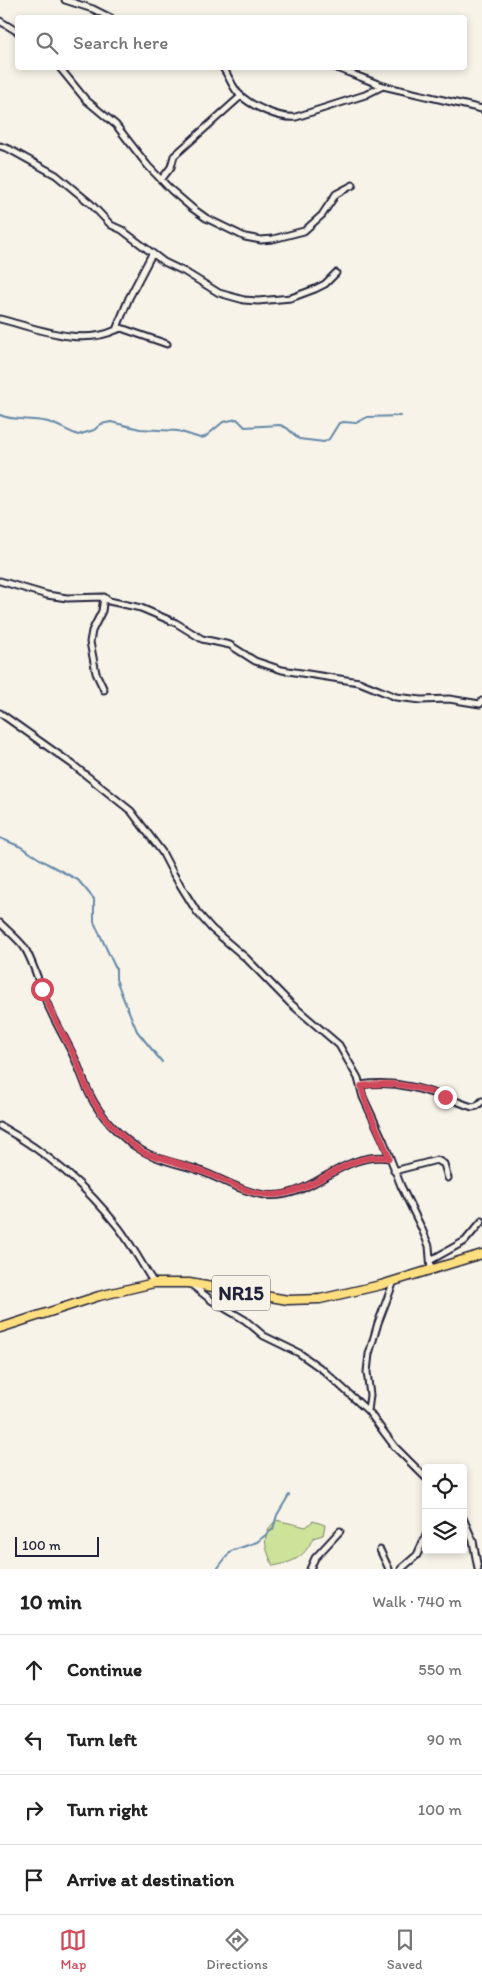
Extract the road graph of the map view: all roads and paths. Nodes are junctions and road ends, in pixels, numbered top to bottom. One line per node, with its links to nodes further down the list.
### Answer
1 (65, 0): 2 (street)
2 (104, 15)
3 (0, 21): 4 (street)
4 (15, 30)
5 (62, 70): 12 (street)
6 (224, 70): 9 (street)
7 (342, 70): 8 (street)
8 (383, 86): 9 (street); 10 (street)
9 (241, 96): 12 (street)
10 (482, 109)
11 (0, 146): 14 (street)
12 (161, 180): 13 (street)
13 (353, 185)
14 (152, 254): 15 (street); 17 (street)
15 (336, 274)
16 (0, 319): 17 (street)
17 (116, 330): 18 (street)
18 (167, 344)
19 (0, 581): 20 (street)
20 (104, 597): 21 (street); 22 (street)
21 (104, 690)
22 (482, 701)
23 (0, 713): 25 (street)
24 (0, 923): 28 (street)
25 (361, 1086): 26 (street); 28 (street)
26 (482, 1101)
27 (0, 1126): 36 (street)
28 (389, 1158): 29 (street)
29 (394, 1171): 30 (street); 33 (street)
30 (448, 1178)
31 (482, 1221): 33 (street)
32 (482, 1254): 34 (highway, NR15)
33 (430, 1260): 34 (street)
34 (431, 1270): 35 (highway, NR15)
35 (394, 1281): 37 (highway, NR15); 39 (street)
36 (154, 1283): 37 (highway, NR15); 38 (highway, NR15)
37 (189, 1283): 39 (street)
38 (0, 1328)
39 (368, 1411): 40 (street)
40 (422, 1474)
41 (467, 1527): 48 (street)
42 (340, 1531): 45 (street)
43 (422, 1544): 47 (street)
44 (380, 1550): 46 (street)
45 (310, 1569)
46 (389, 1569)
47 (400, 1569)
48 (478, 1569)

